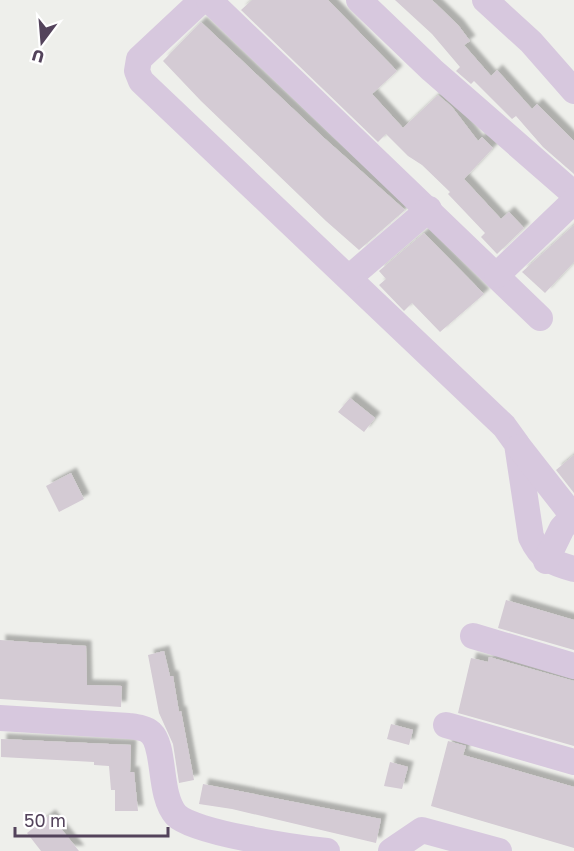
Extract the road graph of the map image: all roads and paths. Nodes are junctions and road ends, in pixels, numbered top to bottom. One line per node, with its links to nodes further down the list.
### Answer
1 (202, 0): 10 (street)
2 (209, 0): 8 (street)
3 (359, 0): 6 (street)
4 (485, 0): 5 (street)
5 (574, 91)
6 (574, 194)
7 (574, 201): 9 (street)
8 (429, 209): 9 (street); 10 (street)
9 (497, 275): 11 (street)
10 (350, 277): 12 (street)
11 (540, 318)
12 (517, 444): 13 (street); 14 (street)
13 (574, 516): 14 (street)
14 (546, 561): 15 (street)
15 (574, 569)
16 (473, 636): 17 (street)
17 (574, 666)
18 (0, 718): 21 (street)
19 (446, 725): 20 (street)
20 (574, 762)
21 (327, 851)
22 (392, 851): 23 (street)
23 (499, 851)

